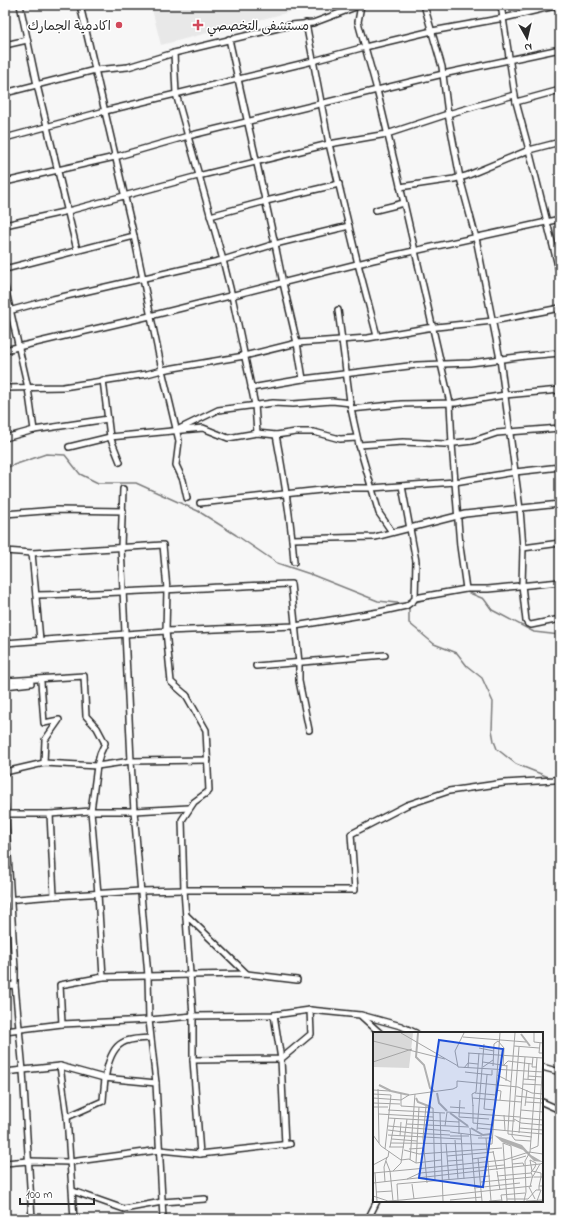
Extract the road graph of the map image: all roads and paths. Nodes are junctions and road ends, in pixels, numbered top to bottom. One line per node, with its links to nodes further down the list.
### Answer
1 (20, 5): 11 (street)
2 (80, 5): 18 (street)
3 (361, 5): 8 (street); 13 (street)
4 (424, 5): 9 (street)
5 (501, 5): 7 (street)
6 (559, 5): 7 (street)
7 (504, 18): 9 (street); 16 (street)
8 (306, 23): 10 (street); 17 (street)
9 (432, 31): 13 (street); 19 (street)
10 (229, 39): 15 (street); 20 (street)
11 (27, 40): 12 (street); 21 (street)
12 (5, 45)
13 (365, 47): 17 (street); 22 (street)
14 (560, 48): 16 (street)
15 (174, 53): 18 (street); 25 (street)
16 (509, 60): 19 (street); 26 (street)
17 (313, 61): 20 (street); 28 (street)
18 (95, 70): 21 (street); 29 (street)
19 (443, 74): 22 (street); 30 (street)
20 (238, 78): 25 (street); 31 (street)
21 (37, 85): 24 (street); 32 (street)
22 (377, 90): 28 (street); 33 (street)
23 (560, 90): 27 (street)
24 (5, 93)
25 (176, 94): 29 (street); 34 (street)
26 (514, 95): 27 (street); 30 (street)
27 (516, 102): 38 (street)
28 (322, 104): 31 (street); 37 (street)
29 (105, 111): 32 (street); 39 (street)
30 (448, 114): 33 (street); 43 (street)
31 (248, 122): 34 (street); 40 (street)
32 (47, 126): 35 (street); 41 (street)
33 (387, 134): 37 (street); 46 (street)
34 (188, 136): 39 (street); 42 (street)
35 (5, 138)
36 (560, 142): 38 (street)
37 (330, 144): 40 (street); 45 (street)
38 (529, 150): 43 (street); 54 (street)
39 (115, 157): 41 (street); 47 (street)
40 (257, 162): 42 (street); 48 (street)
41 (58, 169): 44 (street); 51 (street)
42 (198, 176): 47 (street); 52 (street)
43 (460, 178): 46 (street); 58 (street)
44 (5, 182)
45 (339, 184): 48 (street); 56 (street)
46 (400, 186): 49 (street)
47 (124, 195): 51 (street); 57 (street)
48 (266, 201): 52 (street); 59 (street)
49 (404, 204): 50 (street); 61 (street)
50 (376, 210)
51 (68, 211): 55 (street); 60 (street)
52 (210, 216): 62 (street)
53 (560, 219): 54 (street)
54 (547, 222): 58 (street); 64 (street)
55 (5, 225)
56 (349, 226): 59 (street); 63 (street)
57 (134, 236): 60 (street); 67 (street)
58 (476, 238): 61 (street); 76 (street)
59 (275, 244): 62 (street); 68 (street)
60 (77, 250): 65 (street)
61 (415, 252): 63 (street); 77 (street)
62 (223, 260): 67 (street); 70 (street)
63 (358, 264): 68 (street); 78 (street)
64 (559, 266): 66 (street)
65 (5, 269)
66 (560, 274)
67 (143, 279): 73 (street); 75 (street)
68 (282, 283): 70 (street); 80 (street)
69 (5, 287): 73 (street)
70 (232, 296): 75 (street); 84 (street)
71 (560, 308): 76 (street)
72 (338, 310): 79 (street)
73 (11, 311): 74 (street); 81 (street)
74 (5, 312)
75 (150, 316): 81 (street); 87 (street)
76 (493, 321): 77 (street); 85 (street)
77 (432, 328): 78 (street); 86 (street)
78 (378, 336): 79 (street)
79 (342, 340): 80 (street); 88 (street)
80 (297, 342): 84 (street); 89 (street)
81 (18, 347): 82 (street); 92 (street)
82 (5, 350)
83 (560, 353): 85 (street)
84 (244, 356): 87 (street); 93 (street)
85 (500, 359): 86 (street); 95 (street)
86 (441, 363): 88 (street); 97 (street)
87 (162, 370): 90 (street); 103 (street)
88 (346, 374): 89 (street); 96 (street)
89 (304, 379): 93 (street)
90 (103, 380): 92 (street); 100 (street)
91 (5, 388): 92 (street)
92 (28, 388): 102 (street)
93 (251, 388): 98 (street)
94 (560, 390): 95 (street)
95 (505, 395): 97 (street); 104 (street)
96 (350, 403): 98 (street); 99 (street)
97 (450, 403): 99 (street); 110 (street)
98 (254, 405): 103 (street); 105 (street)
99 (352, 409): 109 (street)
100 (108, 419): 102 (street); 107 (street)
101 (560, 428): 104 (street)
102 (34, 430): 108 (street)
103 (176, 430): 105 (street); 107 (street); 121 (street)
104 (510, 432): 110 (street); 115 (street)
105 (257, 434): 106 (street)
106 (276, 435): 109 (street); 120 (street)
107 (110, 437): 112 (street); 113 (street)
108 (5, 438)
109 (357, 438): 111 (street)
110 (452, 444): 111 (street); 116 (street)
111 (359, 445): 118 (street)
112 (69, 447)
113 (120, 462)
114 (560, 467): 115 (street)
115 (515, 472): 116 (street); 124 (street)
116 (455, 482): 117 (street); 127 (street)
117 (402, 486): 118 (street); 128 (street)
118 (372, 488): 120 (street); 129 (street)
119 (123, 489): 125 (street)
120 (287, 494): 122 (street); 130 (street)
121 (187, 498)
122 (200, 504)
123 (560, 504): 124 (street)
124 (520, 509): 127 (street); 133 (street)
125 (123, 511): 126 (street); 132 (street)
126 (5, 514)
127 (458, 515): 128 (street); 140 (street)
128 (410, 527): 129 (street); 143 (street)
129 (392, 532): 130 (street)
130 (292, 539): 136 (street)
131 (560, 543): 133 (street)
132 (121, 547): 135 (street); 139 (street); 141 (street)
133 (523, 548): 138 (street)
134 (5, 551): 135 (street)
135 (32, 552): 142 (street)
136 (294, 562)
137 (560, 582): 138 (street)
138 (522, 585): 140 (street); 144 (street)
139 (167, 589): 141 (street); 145 (street); 146 (street)
140 (466, 589): 143 (street)
141 (123, 592): 142 (street); 147 (street)
142 (36, 595): 148 (street)
143 (415, 598): 145 (street)
144 (560, 619)
145 (295, 626): 146 (street); 151 (street)
146 (166, 631): 147 (street); 158 (street)
147 (125, 633): 148 (street); 159 (street)
148 (40, 640): 149 (street)
149 (5, 643)
150 (385, 655): 151 (street)
151 (298, 663): 152 (street); 157 (street)
152 (256, 666)
153 (84, 676): 154 (street); 155 (street); 161 (street)
154 (5, 681)
155 (41, 682): 156 (street); 160 (street)
156 (5, 686)
157 (309, 730)
158 (208, 760): 159 (street); 165 (street)
159 (131, 761): 161 (street); 167 (street)
160 (44, 763): 161 (street); 162 (street)
161 (97, 766): 166 (street)
162 (5, 772)
163 (560, 777): 171 (street)
164 (5, 806): 168 (street)
165 (189, 808): 167 (street); 171 (street)
166 (91, 811): 167 (street); 169 (street); 173 (street)
167 (134, 812): 172 (street)
168 (5, 814): 169 (street); 170 (street)
169 (50, 814): 174 (street)
170 (7, 856): 175 (street)
171 (184, 890): 172 (street); 176 (street)
172 (141, 891): 173 (street); 179 (street)
173 (98, 894): 174 (street); 180 (street)
174 (54, 896): 175 (street)
175 (8, 900): 182 (street)
176 (186, 915): 177 (street); 178 (street)
177 (247, 974): 178 (street); 181 (street)
178 (190, 975): 179 (street); 187 (street)
179 (148, 976): 180 (street); 188 (street)
180 (103, 977): 189 (street)
181 (297, 980)
182 (15, 985): 183 (street); 190 (street)
183 (5, 986)
184 (310, 1010): 185 (street); 186 (street); 195 (street)
185 (274, 1015): 187 (street); 195 (street)
186 (360, 1015): 192 (street); 193 (street)
187 (193, 1016): 188 (street); 196 (street)
188 (149, 1020): 189 (street); 194 (street)
189 (62, 1024): 190 (street)
190 (20, 1029): 191 (street); 199 (street)
191 (5, 1031)
192 (379, 1032)
193 (414, 1032)
194 (150, 1038): 202 (street); 203 (street)
195 (281, 1059): 196 (street); 208 (street)
196 (193, 1060): 208 (street)
197 (60, 1066): 199 (street); 202 (street); 206 (street)
198 (543, 1067): 201 (street)
199 (23, 1071): 200 (street); 209 (street)
200 (5, 1072)
201 (560, 1072)
202 (104, 1078): 203 (street); 206 (street)
203 (156, 1083): 207 (street)
204 (543, 1102): 205 (street)
205 (560, 1110)
206 (67, 1117): 210 (street)
207 (160, 1150): 208 (street); 210 (street); 214 (street)
208 (200, 1154)
209 (28, 1161): 210 (street); 211 (street); 216 (street)
210 (70, 1162): 212 (street)
211 (5, 1163)
212 (73, 1191): 214 (street); 217 (street)
213 (205, 1199): 214 (street)
214 (162, 1202): 218 (street)
215 (376, 1202): 219 (street)
216 (32, 1219)
217 (74, 1219)
218 (163, 1219)
219 (368, 1219)

